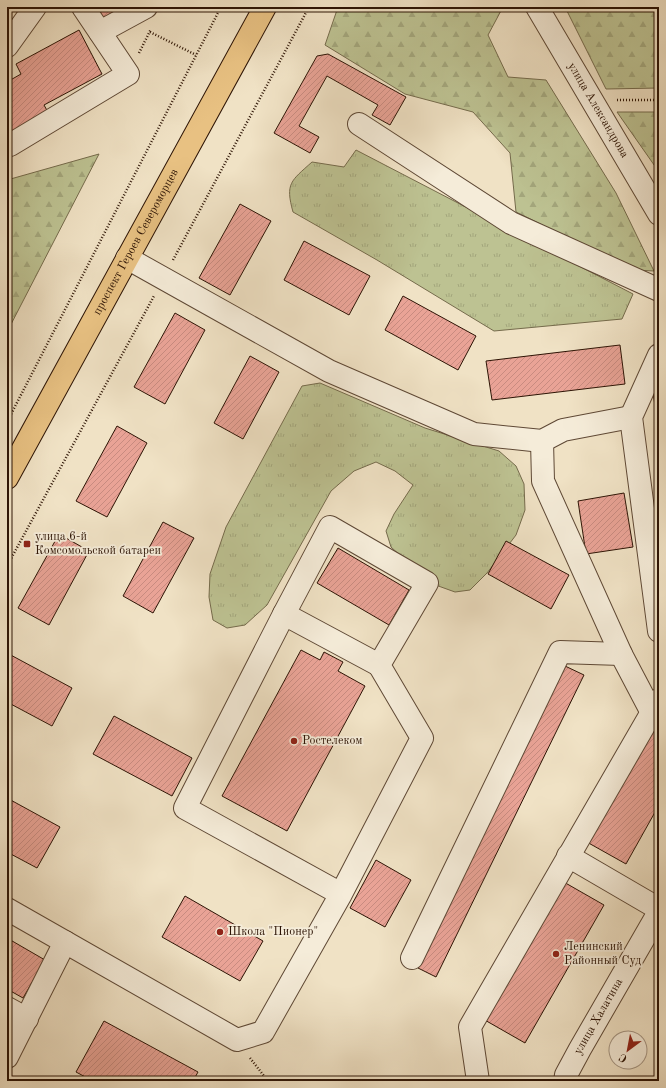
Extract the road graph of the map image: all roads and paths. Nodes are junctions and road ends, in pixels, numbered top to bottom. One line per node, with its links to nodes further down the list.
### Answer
1 (35, 7): 10 (street)
2 (83, 7): 7 (street)
3 (221, 7): 11 (path)
4 (266, 7): 17 (main road, проспект Героев Североморцев)
5 (537, 7): 16 (street, улица Александрова)
6 (150, 16): 7 (street); 8 (path)
7 (100, 32): 15 (street)
8 (150, 32): 9 (path); 11 (path)
9 (145, 42)
10 (7, 46)
11 (196, 56): 21 (path)
12 (616, 100): 13 (path)
13 (659, 100)
14 (359, 124): 18 (street)
15 (10, 145)
16 (659, 214)
17 (127, 258): 22 (street); 23 (main road, проспект Героев Североморцев)
18 (659, 290)
19 (659, 355): 20 (street)
20 (631, 418): 22 (street); 25 (street)
21 (7, 422)
22 (542, 441): 26 (street)
23 (7, 478)
24 (284, 614): 27 (street); 27 (street); 30 (street)
25 (659, 631)
26 (621, 654): 28 (street); 34 (street)
27 (379, 665): 30 (street)
28 (655, 707): 29 (street)
29 (568, 856): 32 (street); 41 (street)
30 (341, 894): 37 (street)
31 (7, 909): 33 (street)
32 (659, 911): 39 (street, улица Халатина)
33 (65, 942): 36 (street); 37 (street)
34 (412, 958)
35 (7, 1008): 36 (street)
36 (27, 1019): 38 (street)
37 (237, 1040): 40 (path)
38 (7, 1056)
39 (564, 1079)
40 (268, 1081)
41 (478, 1081)

